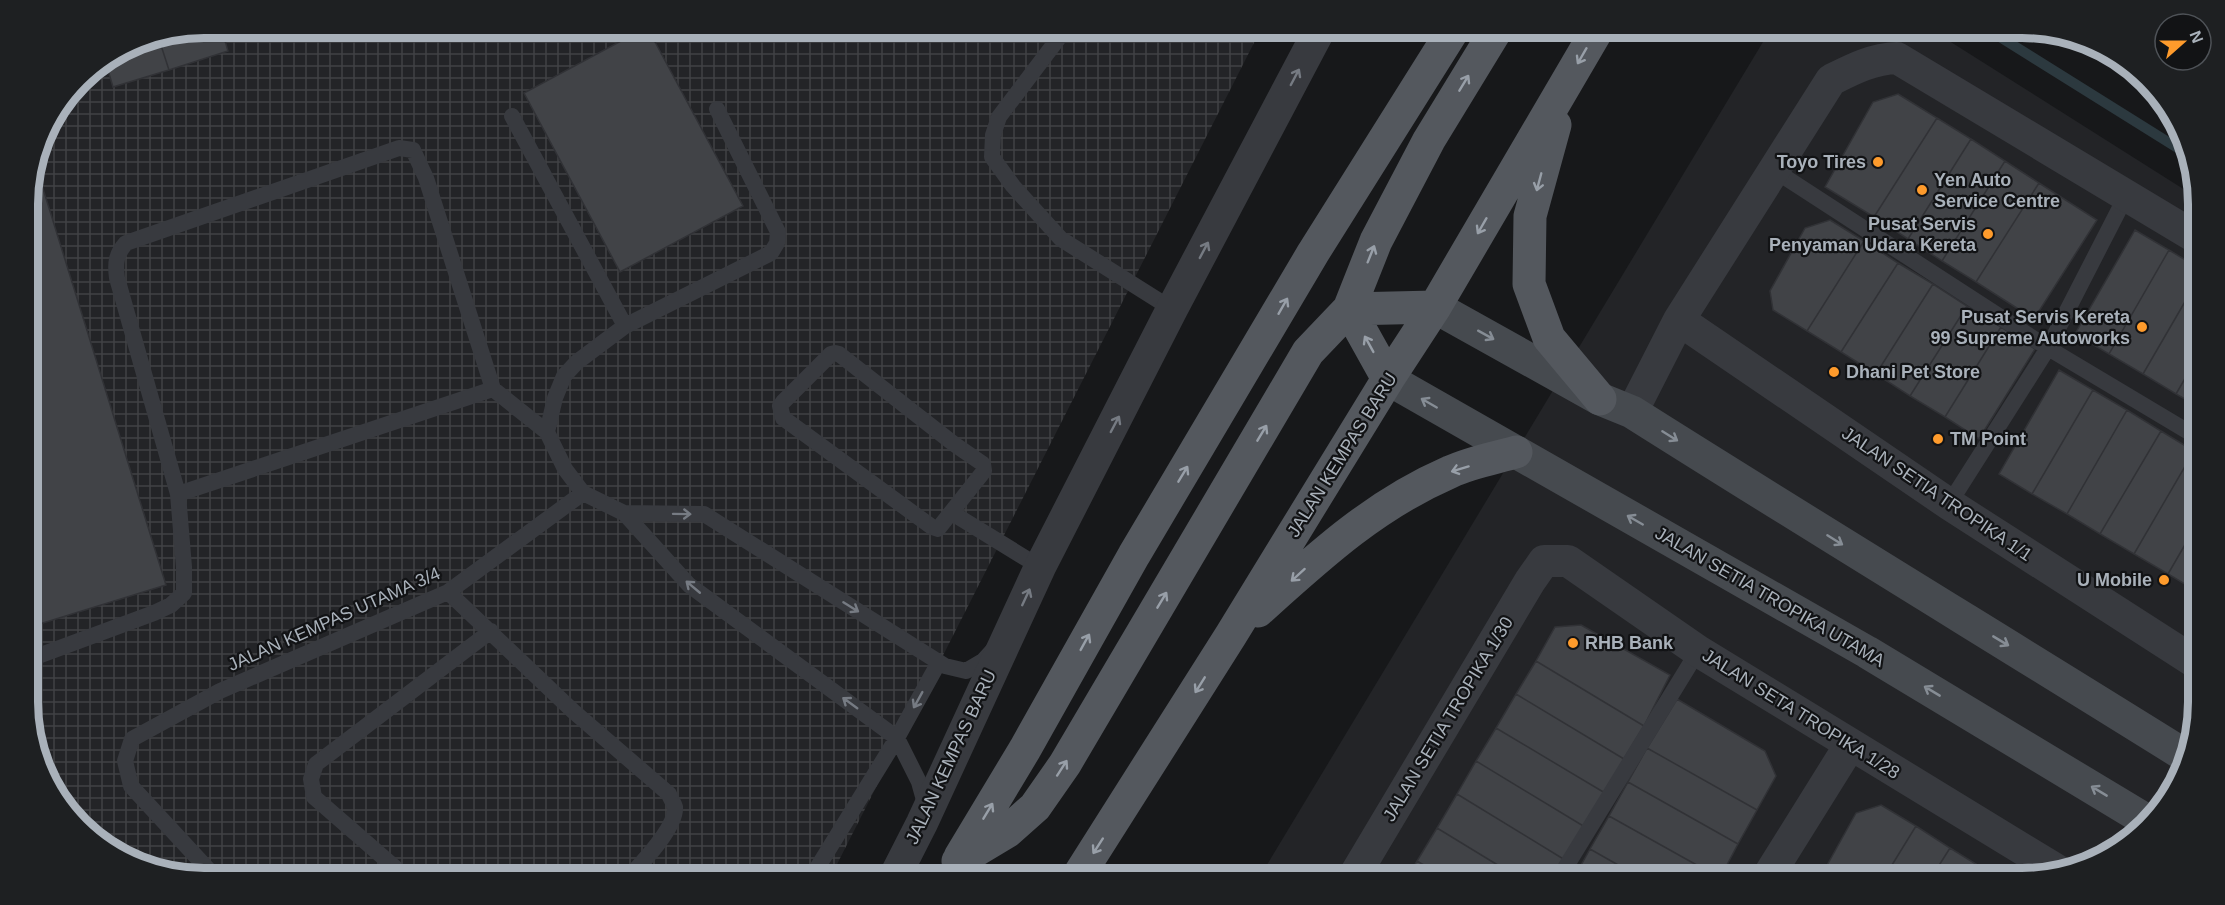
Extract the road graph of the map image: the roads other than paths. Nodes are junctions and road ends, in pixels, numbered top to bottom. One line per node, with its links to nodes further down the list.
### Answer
1 (1059, 38): 13 (lane)
2 (1315, 38): 13 (street, JALAN KEMPAS BARU, one-way to 2)
3 (1448, 38): 54 (main road, one-way to 3)
4 (1491, 38): 14 (main road, one-way to 4)
5 (1593, 38): 6 (main road, JALAN KEMPAS BARU, one-way to 6)
6 (1565, 85): 12 (main road, JALAN KEMPAS BARU, one-way to 12); 20 (main road, one-way to 20)
7 (717, 109): 16 (lane)
8 (512, 116): 16 (lane)
9 (1774, 170): 10 (street); 15 (street); 17 (lane)
10 (2126, 196): 11 (street); 17 (lane)
11 (2188, 233)
12 (1435, 306): 14 (main road); 18 (main road, JALAN KEMPAS BARU); 20 (main road, one-way to 20)
13 (1172, 309): 31 (street, JALAN KEMPAS BARU, one-way to 13)
14 (1349, 309): 18 (main road, one-way to 14); 55 (main road, one-way to 14)
15 (1679, 320): 21 (street); 27 (street, JALAN SETIA TROPIKA 1/1)
16 (626, 326): 22 (lane)
17 (2048, 348): 23 (lane); 27 (lane)
18 (1388, 380): 24 (main road, JALAN SETIA TROPIKA UTAMA, one-way to 18); 35 (main road, JALAN KEMPAS BARU)
19 (493, 389): 22 (lane); 26 (lane); 26 (lane)
20 (1600, 399): 21 (main road)
21 (1632, 412): 42 (main road, one-way to 42)
22 (547, 432): 25 (lane)
23 (2188, 432)
24 (1516, 452): 35 (main road, one-way to 35); 43 (main road, JALAN SETIA TROPIKA UTAMA, one-way to 24)
25 (584, 493): 28 (lane); 32 (lane, JALAN KEMPAS UTAMA 3/4)
26 (178, 494): 37 (lane)
27 (1949, 504): 38 (street, JALAN SETIA TROPIKA 1/1)
28 (624, 513): 39 (lane, one-way to 39); 40 (lane, one-way to 28)
29 (952, 513): 29 (lane); 31 (lane)
30 (1544, 561): 36 (street, JALAN SETA TROPIKA 1/28); 46 (street, JALAN SETIA TROPIKA 1/30)
31 (1040, 567): 33 (street, JALAN KEMPAS BARU, one-way to 31)
32 (448, 592): 34 (lane); 49 (lane, JALAN KEMPAS UTAMA 3/4)
33 (1010, 630): 39 (lane); 44 (street, JALAN KEMPAS BARU)
34 (491, 631): 50 (lane); 51 (lane)
35 (1231, 635): 56 (main road, JALAN KEMPAS BARU, one-way to 56)
36 (1698, 651): 41 (street, JALAN SETA TROPIKA 1/28); 47 (lane)
37 (37, 656)
38 (2188, 658)
39 (939, 662): 40 (lane, one-way to 40)
40 (897, 738): 44 (lane); 52 (lane)
41 (1850, 745): 45 (street, JALAN SETA TROPIKA 1/28); 48 (street)
42 (2180, 753)
43 (2141, 817)
44 (922, 823): 53 (street, JALAN KEMPAS BARU)
45 (2048, 865)
46 (1359, 867)
47 (1566, 867)
48 (1774, 867)
49 (207, 868)
50 (395, 868)
51 (637, 868)
52 (817, 868)
53 (899, 868)
54 (954, 868)
55 (955, 868)
56 (1084, 868)

